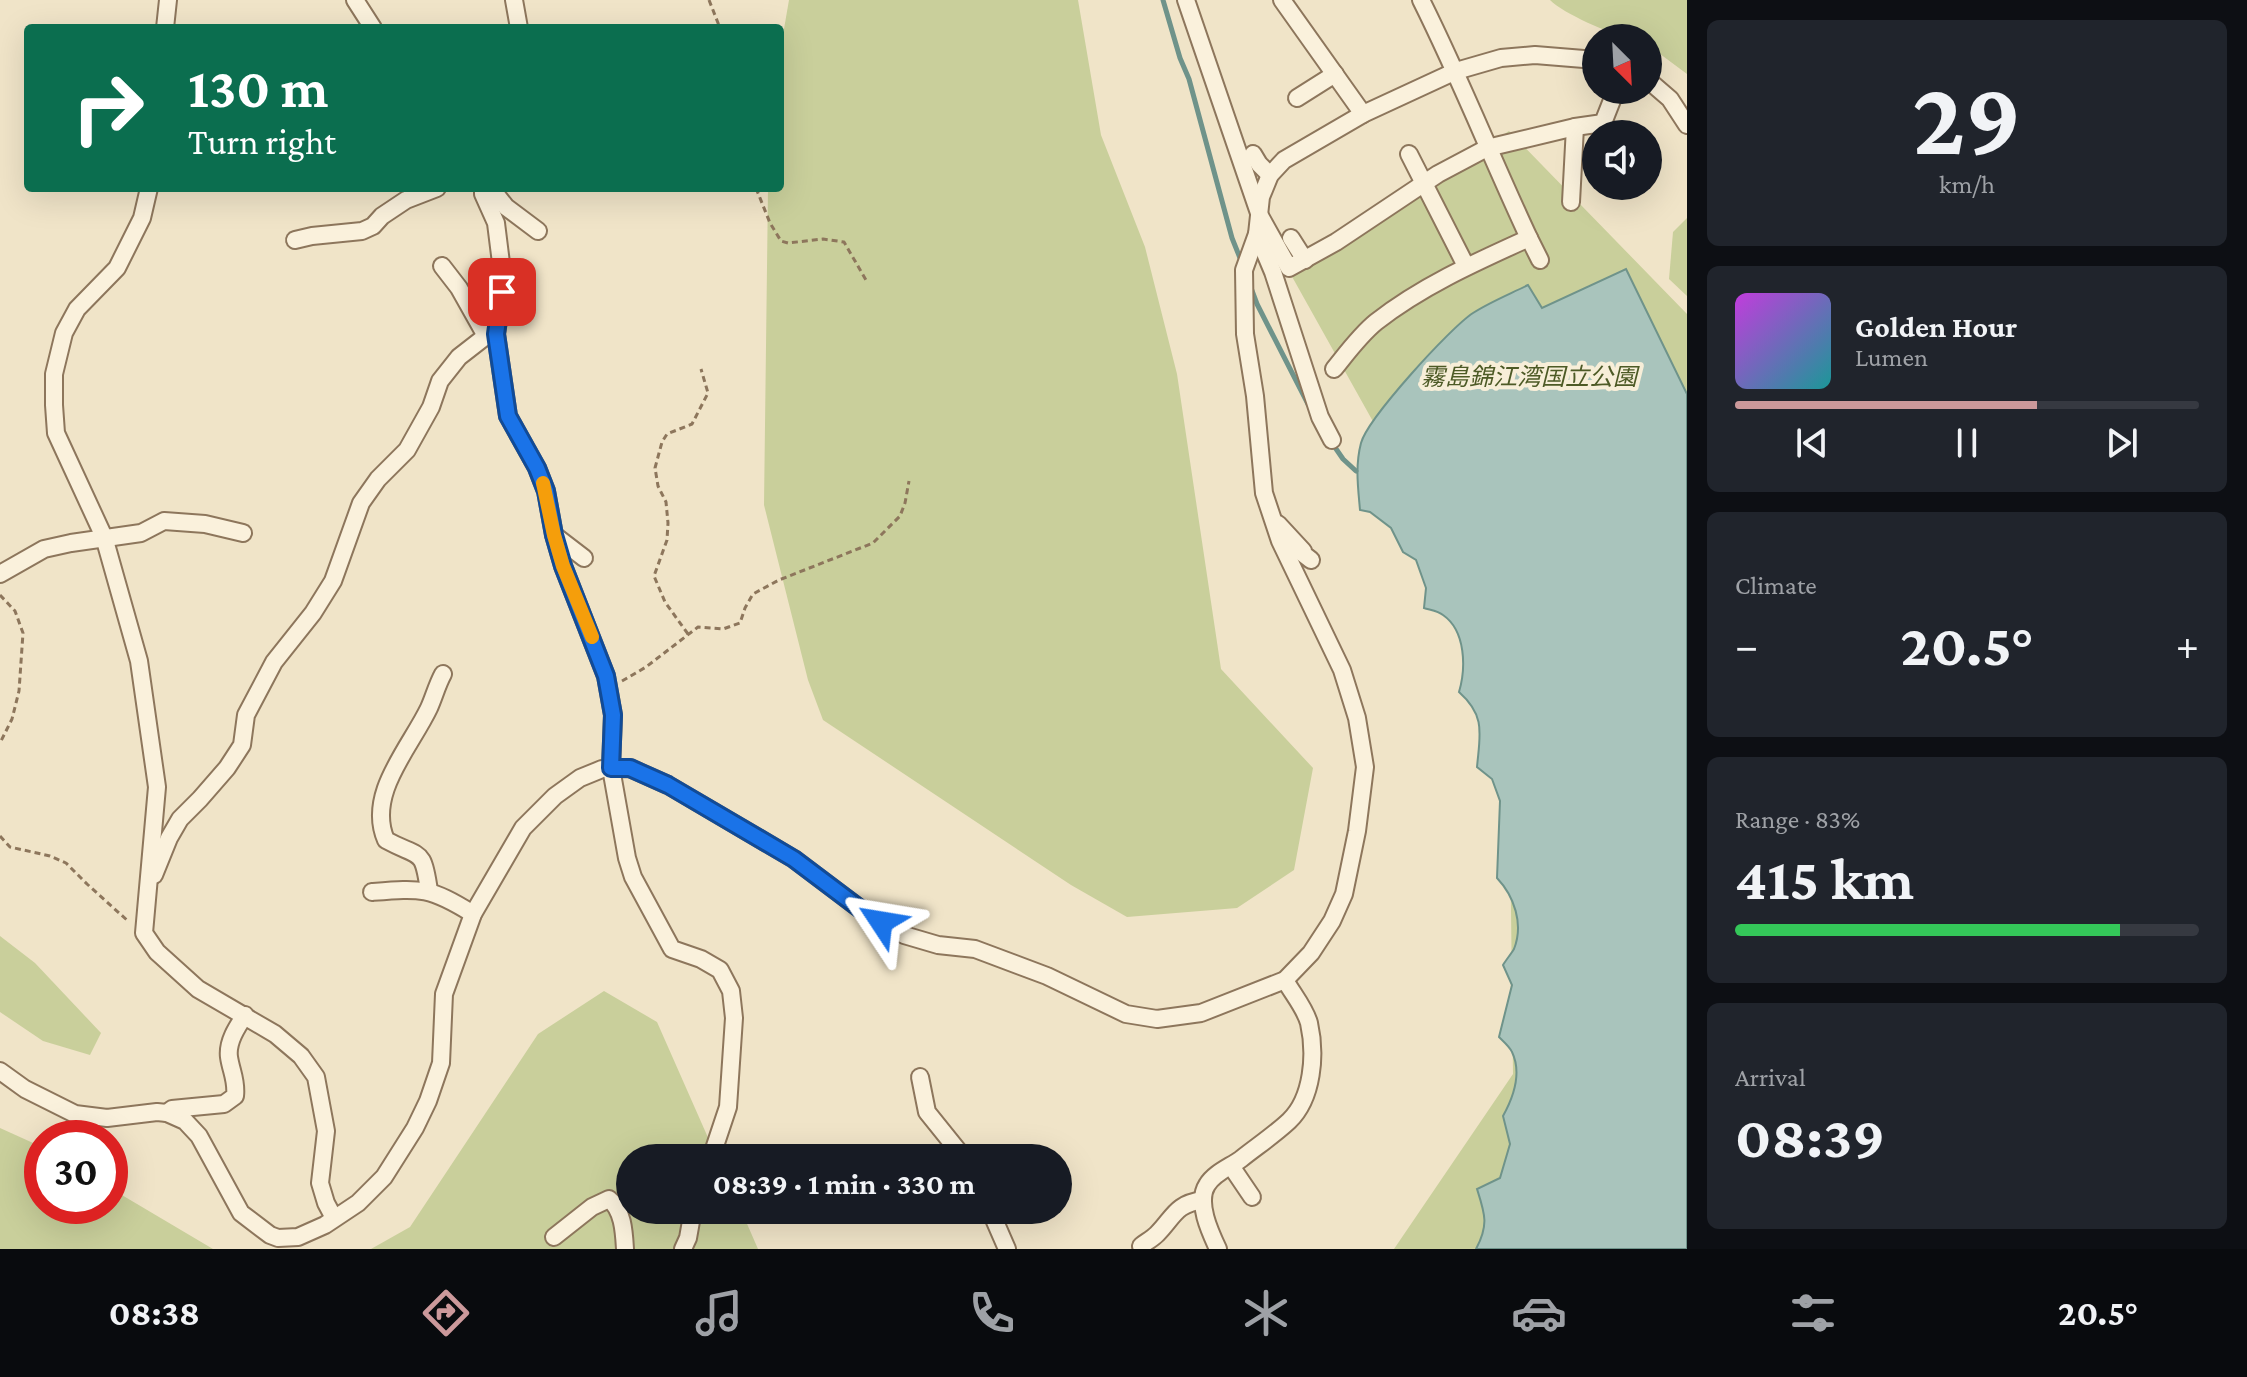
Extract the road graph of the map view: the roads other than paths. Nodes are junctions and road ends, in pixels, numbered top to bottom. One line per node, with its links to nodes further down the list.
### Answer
1 (168, 0): 7 (street)
2 (355, 0): 8 (street)
3 (514, 0): 9 (street)
4 (1186, 0): 29 (street)
5 (1282, 0): 12 (street)
6 (1421, 0): 11 (street)
7 (165, 24)
8 (370, 24)
9 (518, 24)
10 (1582, 59): 11 (street)
11 (1456, 71): 16 (street); 19 (street)
12 (1335, 74): 14 (street); 16 (street)
13 (1662, 92): 17 (street)
14 (1297, 98)
15 (1610, 104): 18 (street)
16 (1363, 114): 22 (street)
17 (1687, 125)
18 (1575, 127): 19 (street); 28 (street)
19 (1487, 148): 23 (street); 33 (street)
20 (1253, 154): 22 (street)
21 (1409, 154): 23 (street)
22 (1270, 175): 29 (street)
23 (1424, 185): 35 (street); 38 (street)
24 (148, 192): 45 (street)
25 (427, 192): 34 (street)
26 (483, 192): 39 (street)
27 (494, 192): 30 (street)
28 (1571, 202)
29 (1260, 216): 31 (street); 35 (street)
30 (538, 231)
31 (1257, 234): 41 (street); 42 (street)
32 (1291, 238): 35 (street)
33 (1529, 238): 36 (street); 38 (street)
34 (295, 240)
35 (1305, 260)
36 (1540, 260)
37 (442, 266): 39 (street)
38 (1466, 266): 40 (street)
39 (491, 335): 44 (street); 53 (street)
40 (1334, 369)
41 (1332, 440)
42 (1271, 516): 47 (street); 55 (street)
43 (243, 533): 45 (street)
44 (554, 535): 46 (street); 50 (street)
45 (104, 537): 48 (street); 53 (street)
46 (584, 558)
47 (1311, 560)
48 (0, 574)
49 (443, 674): 51 (street)
50 (611, 768): 54 (street); 55 (street); 60 (street)
51 (429, 891): 52 (street); 54 (street)
52 (372, 892)
53 (146, 893): 56 (street)
54 (473, 914): 65 (street)
55 (1285, 980): 62 (street)
56 (245, 1015): 59 (street); 65 (street)
57 (0, 1071): 59 (street)
58 (920, 1077): 61 (street)
59 (167, 1113): 65 (street)
60 (716, 1144)
61 (952, 1144)
62 (1231, 1166): 63 (street); 64 (street)
63 (1252, 1197)
64 (1203, 1200): 69 (street); 73 (street)
65 (334, 1218)
66 (690, 1224): 71 (street)
67 (996, 1224): 72 (street)
68 (554, 1237): 70 (street)
69 (1141, 1246)
70 (625, 1249)
71 (683, 1249)
72 (1007, 1249)
73 (1218, 1249)

